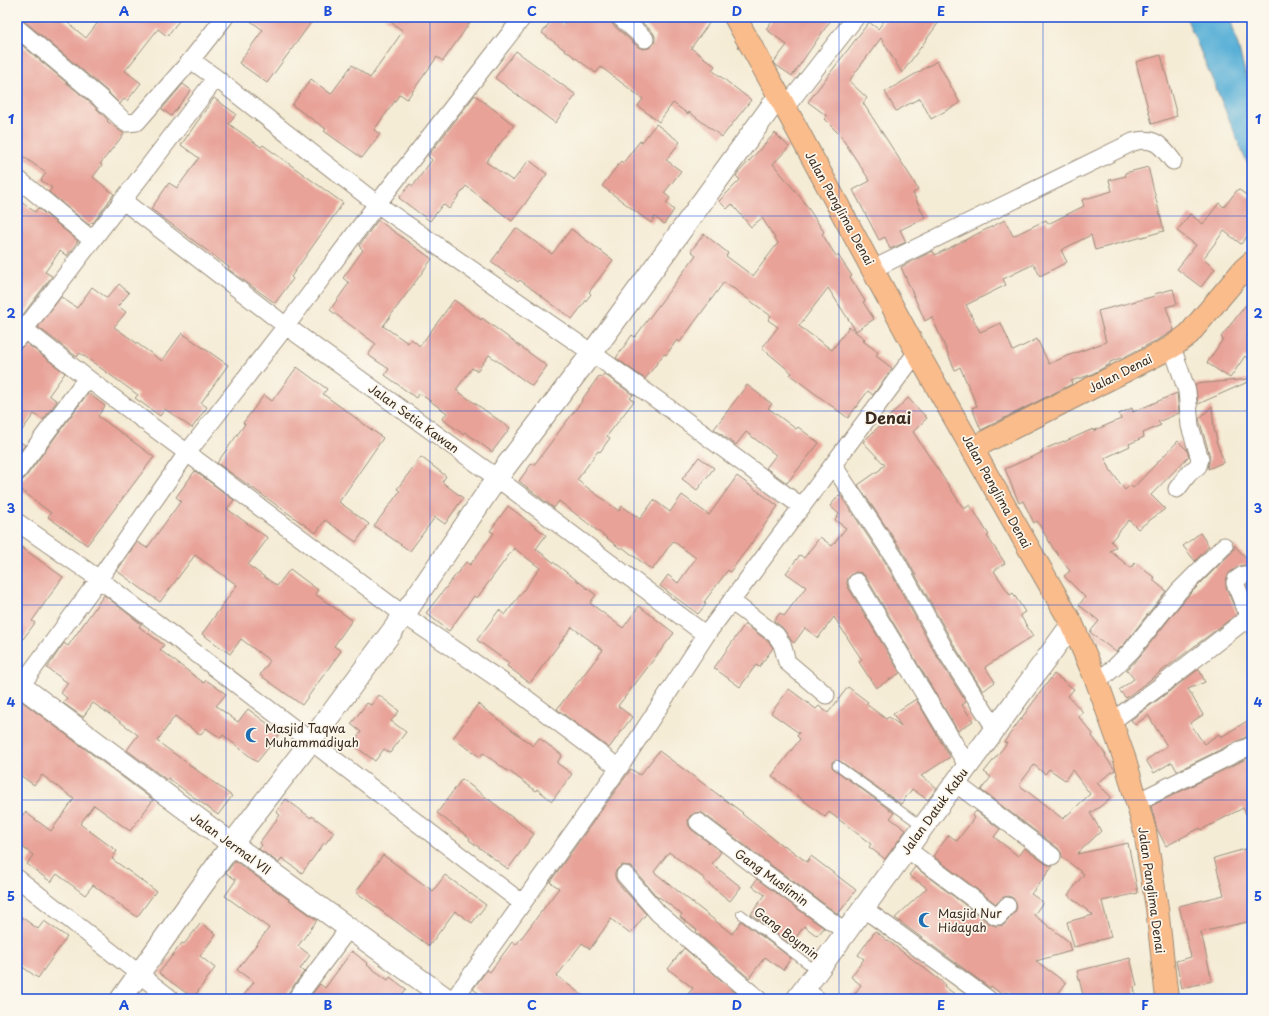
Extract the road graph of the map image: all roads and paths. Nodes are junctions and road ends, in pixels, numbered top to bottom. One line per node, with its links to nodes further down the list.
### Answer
1 (225, 17): 8 (street)
2 (523, 17): 14 (street)
3 (620, 17): 7 (street)
4 (734, 17): 10 (main road, Jalan Panglima Denai)
5 (856, 17): 10 (street)
6 (17, 28): 8 (street)
7 (645, 39)
8 (191, 60): 9 (street)
9 (216, 78): 13 (street); 14 (street)
10 (782, 102): 17 (main road, Jalan Panglima Denai); 22 (street)
11 (1173, 161): 17 (street)
12 (17, 178): 15 (street)
13 (122, 200): 15 (street); 18 (street, Jalan Setia Kawan)
14 (377, 204): 18 (street); 22 (street)
15 (92, 240): 19 (street)
16 (1249, 261): 20 (main road, Jalan Denai)
17 (873, 269): 21 (main road, Jalan Panglima Denai)
18 (286, 326): 25 (street); 28 (street, Jalan Setia Kawan)
19 (21, 334): 23 (street)
20 (1172, 347): 24 (main road, Jalan Denai); 29 (street)
21 (918, 352): 24 (main road, Jalan Panglima Denai); 26 (street)
22 (592, 353): 28 (street); 30 (street)
23 (87, 378): 25 (street); 27 (street)
24 (973, 448): 39 (main road, Jalan Panglima Denai)
25 (187, 453): 34 (street); 37 (street)
26 (833, 465): 30 (street); 45 (street)
27 (17, 472)
28 (497, 478): 37 (street); 40 (street, Jalan Setia Kawan)
29 (1177, 489)
30 (802, 507): 36 (street)
31 (17, 522): 34 (street)
32 (1224, 546): 41 (street)
33 (1243, 575): 38 (street)
34 (99, 579): 42 (street); 46 (street)
35 (857, 582): 49 (street)
36 (731, 601): 40 (street); 43 (street)
37 (404, 615): 46 (street); 50 (street)
38 (1250, 621): 44 (street)
39 (1072, 624): 41 (main road, Jalan Panglima Denai); 45 (street, Jalan Datuk Kabu)
40 (706, 634): 50 (street)
41 (1097, 682): 44 (main road, Jalan Panglima Denai)
42 (18, 687): 55 (street, Jalan Jermal VII)
43 (826, 695)
44 (1111, 722): 52 (main road, Jalan Panglima Denai)
45 (995, 728): 49 (street, Jalan Datuk Kabu)
46 (311, 741): 55 (street); 60 (street)
47 (1252, 745): 52 (street)
48 (837, 765): 54 (lane)
49 (967, 765): 51 (street, Jalan Datuk Kabu)
50 (619, 768): 60 (street)
51 (954, 782): 54 (street, Jalan Datuk Kabu); 57 (street)
52 (1137, 802): 76 (main road, Jalan Panglima Denai)
53 (698, 822): 65 (street, Gang Muslimin)
54 (923, 826): 56 (street, Jalan Datuk Kabu)
55 (232, 844): 64 (street, Jalan Jermal VII); 67 (street)
56 (907, 849): 61 (street); 62 (street, Jalan Datuk Kabu)
57 (1052, 856)
58 (625, 875): 74 (street)
59 (17, 878): 67 (street)
60 (522, 903): 73 (street)
61 (1007, 906)
62 (863, 908): 65 (street, Jalan Datuk Kabu); 75 (street)
63 (742, 914): 66 (lane, Gang Boymin)
64 (349, 928): 71 (street); 72 (street, Jalan Jermal VII)
65 (846, 932): 66 (street, Jalan Datuk Kabu)
66 (817, 971): 68 (street, Jalan Datuk Kabu)
67 (138, 974): 69 (street); 70 (street)
68 (806, 996)
69 (121, 999)
70 (171, 999)
71 (296, 999)
72 (447, 999)
73 (454, 999)
74 (758, 999)
75 (988, 999)
76 (1167, 999)

